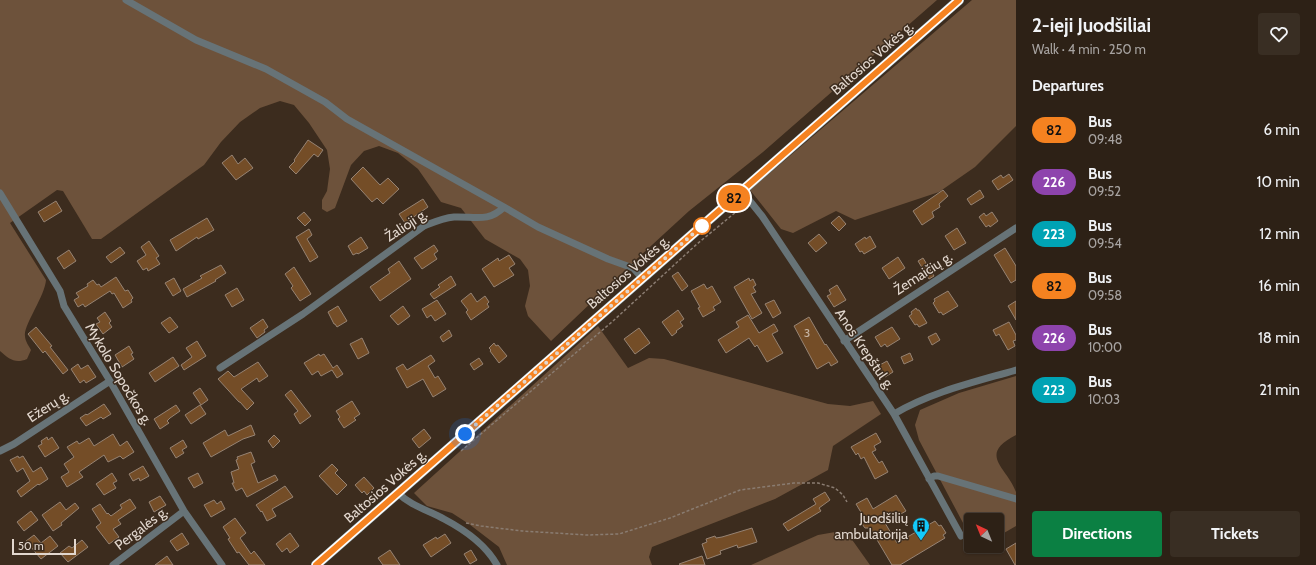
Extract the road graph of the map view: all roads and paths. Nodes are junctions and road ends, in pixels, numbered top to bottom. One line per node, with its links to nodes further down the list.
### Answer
1 (126, 0): 6 (street)
2 (959, 0): 3 (main road, Baltosios Vokės g.)
3 (742, 190): 5 (main road, Baltosios Vokės g.); 9 (street, Anos Krepštul g.)
4 (0, 193): 12 (street, Mykolo Sopočkos g.)
5 (734, 198): 8 (main road, Baltosios Vokės g.); 15 (path)
6 (504, 207): 8 (street); 10 (street, Žalioji g.)
7 (1016, 228): 9 (street, Žemaičių g.)
8 (643, 279): 17 (main road, Baltosios Vokės g.)
9 (844, 341): 13 (street, Anos Krepštul g.)
10 (220, 368)
11 (1016, 370): 13 (street)
12 (110, 381): 14 (street, Ežerų g.); 20 (street, Mykolo Sopočkos g.)
13 (894, 414): 16 (street, Anos Krepštul g.)
14 (0, 451)
15 (458, 454)
16 (929, 479): 18 (street); 22 (street, Anos Krepštul g.)
17 (398, 493): 21 (street); 25 (main road, Baltosios Vokės g.)
18 (1016, 499)
19 (847, 502): 21 (path)
20 (184, 511): 23 (street, Pergalės g.); 24 (street, Mykolo Sopočkos g.)
21 (450, 522): 26 (street)
22 (961, 536)
23 (113, 565)
24 (222, 565)
25 (316, 565)
26 (497, 565)

